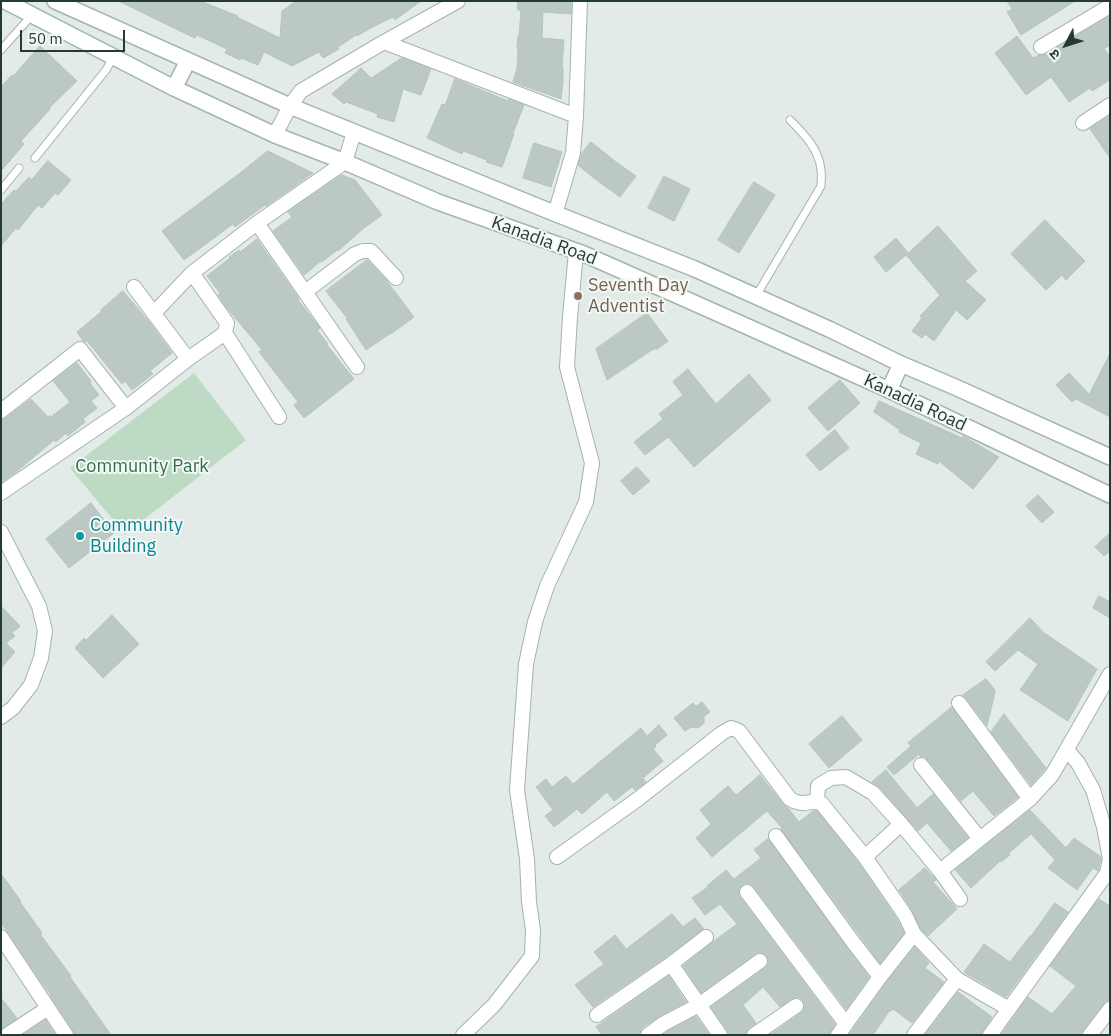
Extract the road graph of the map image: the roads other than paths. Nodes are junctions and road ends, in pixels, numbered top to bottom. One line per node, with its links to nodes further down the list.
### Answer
1 (56, 1): 11 (main road, Kanadia Road)
2 (458, 1): 7 (street)
3 (580, 1): 15 (street)
4 (13, 3): 6 (main road, Kanadia Road)
5 (1110, 6): 8 (street)
6 (32, 15): 9 (lane); 10 (main road, Kanadia Road)
7 (384, 42): 14 (street); 15 (street)
8 (1041, 47)
9 (1, 50)
10 (114, 56): 12 (main road, Kanadia Road); 20 (lane)
11 (188, 61): 12 (main road); 14 (main road, Kanadia Road)
12 (174, 88): 19 (main road, Kanadia Road)
13 (1110, 105): 17 (street)
14 (290, 106): 18 (main road, Kanadia Road); 19 (street)
15 (576, 116): 24 (street)
16 (790, 120): 31 (lane)
17 (1083, 122)
18 (354, 132): 21 (street); 24 (main road, Kanadia Road)
19 (275, 135): 21 (main road, Kanadia Road)
20 (35, 158)
21 (345, 162): 25 (street); 26 (main road, Kanadia Road)
22 (19, 168): 23 (lane)
23 (1, 190)
24 (555, 214): 31 (main road, Kanadia Road)
25 (257, 223): 27 (street); 30 (street)
26 (576, 252): 37 (main road, Kanadia Road); 77 (street)
27 (192, 273): 32 (street); 33 (street)
28 (396, 278): 30 (street)
29 (134, 287): 32 (street)
30 (305, 292): 36 (street)
31 (756, 296): 35 (main road, Kanadia Road)
32 (154, 313): 34 (street)
33 (225, 333): 34 (street); 40 (street)
34 (188, 359): 38 (street)
35 (901, 364): 37 (main road); 41 (main road, Kanadia Road)
36 (357, 368)
37 (889, 390): 43 (main road, Kanadia Road)
38 (126, 408): 39 (street); 42 (street)
39 (1, 411)
40 (279, 418)
41 (1110, 457)
42 (1, 493)
43 (1110, 495)
44 (1, 532): 47 (street)
45 (1110, 674): 48 (street)
46 (959, 703): 50 (street)
47 (1, 717)
48 (1067, 750): 50 (street); 71 (street)
49 (921, 765): 54 (street)
50 (1030, 799): 54 (street)
51 (818, 802): 52 (street); 55 (street); 56 (street)
52 (901, 824): 55 (street); 57 (street)
53 (776, 836): 66 (street)
54 (980, 839): 57 (street)
55 (866, 856): 60 (street)
56 (557, 857)
57 (940, 871): 59 (street)
58 (747, 892): 74 (street)
59 (960, 899)
60 (914, 934): 66 (street); 67 (street)
61 (1, 937): 63 (street)
62 (706, 937): 65 (street)
63 (6, 956): 70 (street)
64 (760, 961): 68 (street)
65 (671, 964): 68 (street); 73 (street)
66 (880, 977): 74 (street)
67 (957, 978): 71 (street); 81 (street)
68 (699, 1005): 78 (street); 79 (street)
69 (796, 1006): 80 (street)
70 (48, 1008): 75 (street); 76 (street)
71 (1009, 1009): 82 (street)
72 (1110, 1009): 83 (street)
73 (597, 1015)
74 (842, 1029)
75 (7, 1035)
76 (66, 1035)
77 (463, 1035)
78 (648, 1035)
79 (720, 1035)
80 (754, 1035)
81 (914, 1035)
82 (990, 1035)
83 (1090, 1035)

